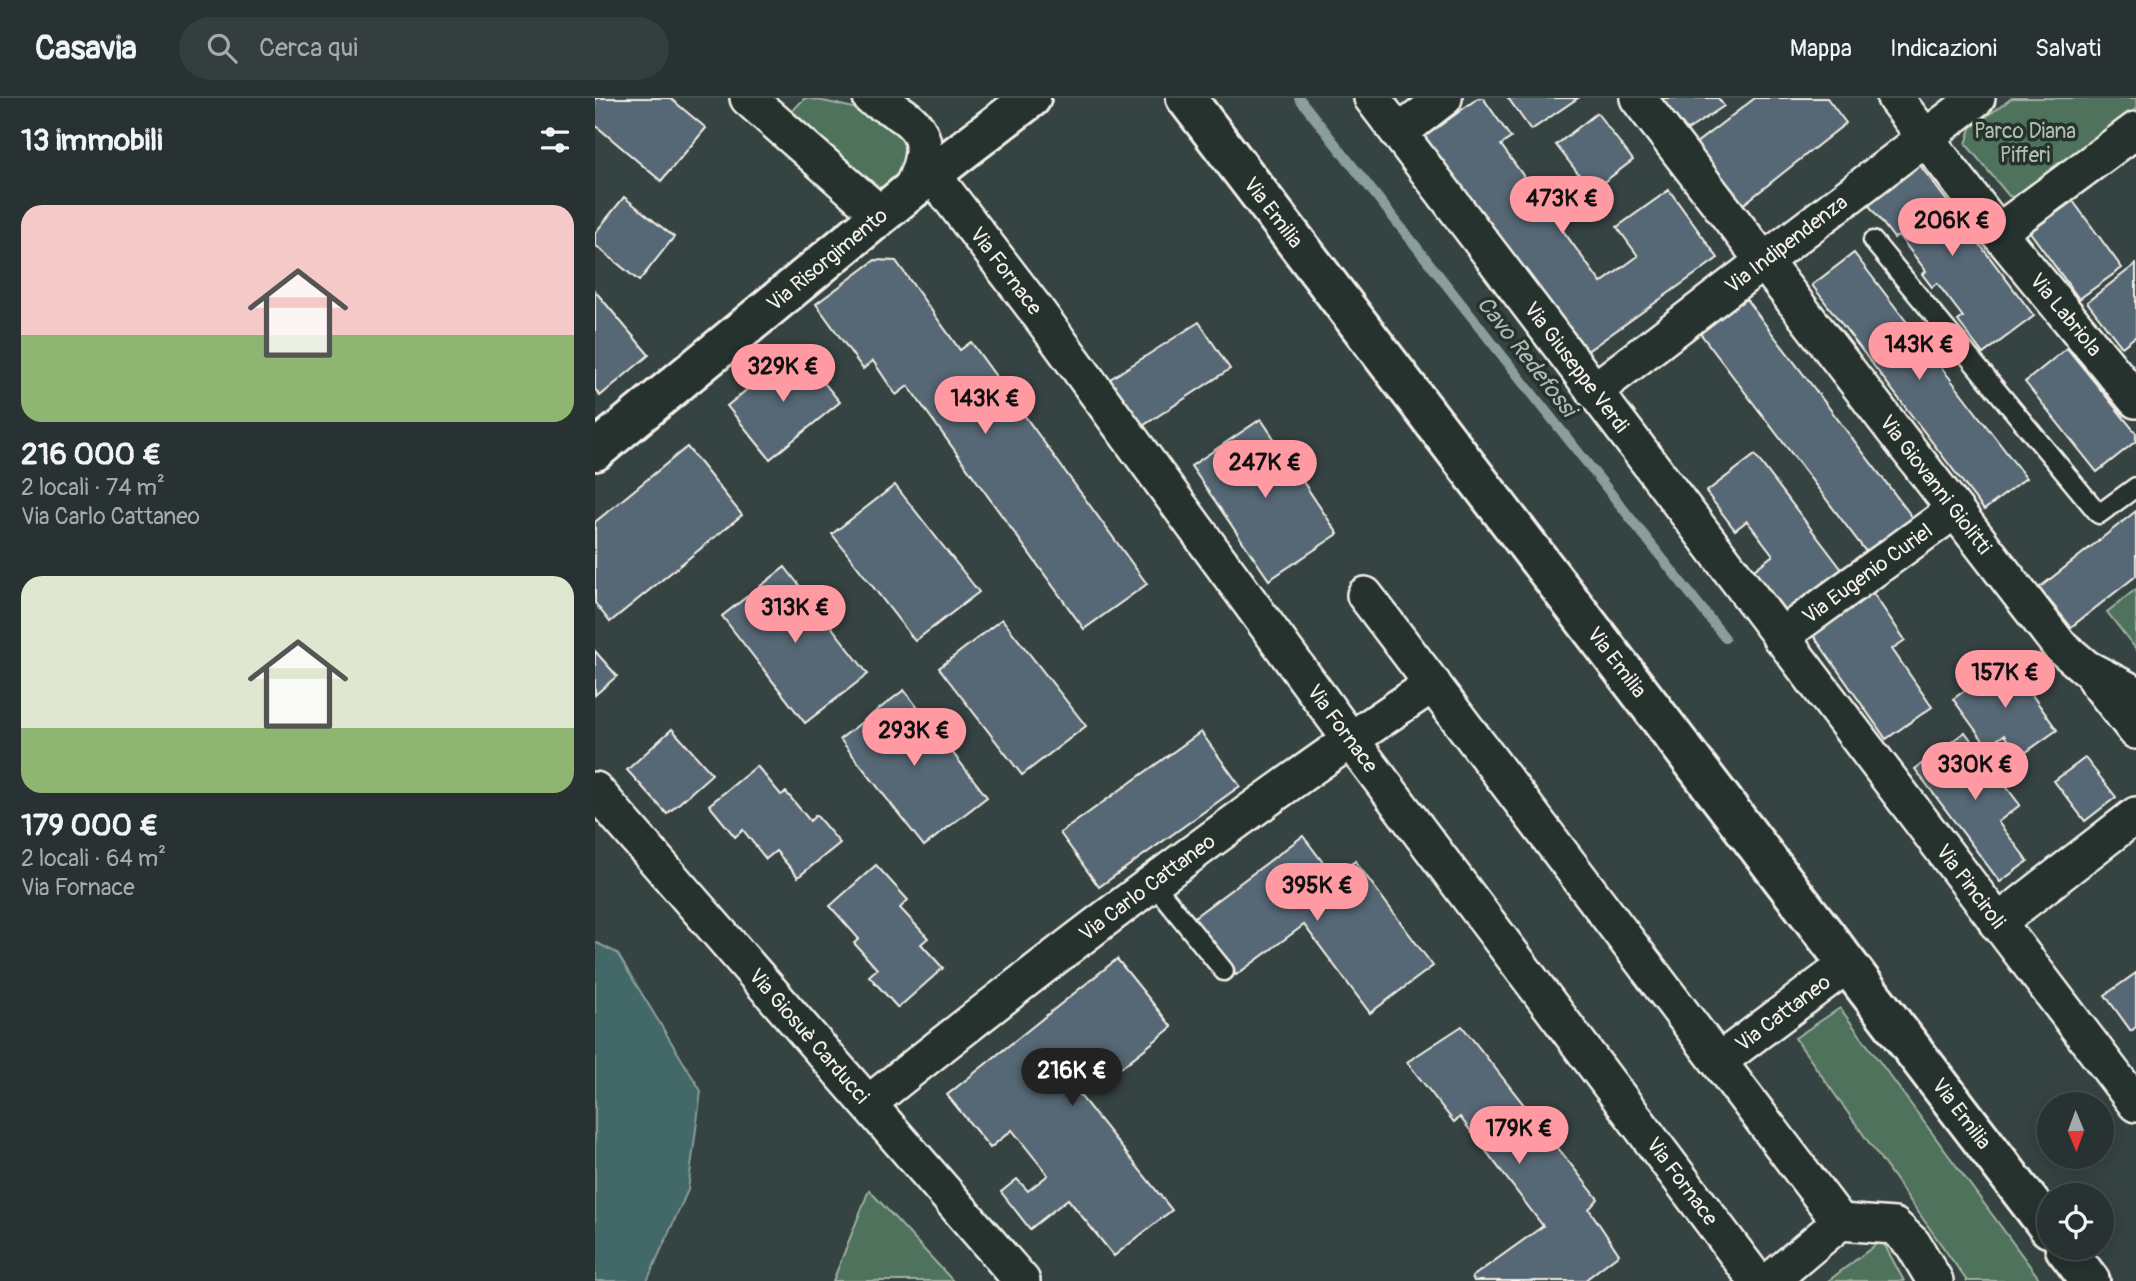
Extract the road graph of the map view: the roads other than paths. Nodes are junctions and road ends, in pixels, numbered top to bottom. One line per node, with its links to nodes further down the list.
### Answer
1 (871, 98): 13 (street)
2 (1031, 98): 13 (main road, Via Risorgimento)
3 (1186, 98): 34 (main road, Via Emilia)
4 (1372, 98): 11 (street, Via Giuseppe Verdi)
5 (1444, 98): 11 (street)
6 (1638, 98): 17 (street, Via Giovanni Giolitti)
7 (1895, 98): 12 (street, Via Labriola)
8 (1977, 98): 12 (street, Via Indipendenza)
9 (752, 99): 14 (street)
10 (2136, 130): 15 (street)
11 (1399, 133): 18 (street, Via Giuseppe Verdi)
12 (1925, 138): 15 (street, Via Labriola); 17 (street, Via Indipendenza)
13 (921, 182): 14 (main road, Via Risorgimento); 29 (street, Via Fornace)
14 (881, 215): 20 (main road, Via Risorgimento)
15 (1997, 232): 19 (street, Via Labriola)
16 (1873, 241): 21 (lane)
17 (1764, 261): 18 (street, Via Indipendenza); 22 (street, Via Giovanni Giolitti)
18 (1594, 391): 24 (street, Via Giuseppe Verdi)
19 (2136, 400)
20 (599, 441)
21 (2136, 486)
22 (1955, 510): 24 (street, Via Eugenio Curiel); 25 (street, Via Giovanni Giolitti)
23 (1366, 595): 26 (street)
24 (1780, 638): 33 (street, Via Pinciroli)
25 (2087, 667): 27 (street); 28 (street)
26 (1433, 684): 29 (street, Via Carlo Cattaneo); 36 (street)
27 (2136, 694)
28 (2136, 731)
29 (1350, 739): 32 (street, Via Carlo Cattaneo); 43 (street, Via Fornace)
30 (595, 790): 37 (street, Via Giosuè Carducci)
31 (2136, 814): 33 (street)
32 (1153, 883): 35 (lane); 37 (street, Via Carlo Cattaneo)
33 (1997, 923): 38 (street, Via Pinciroli)
34 (1848, 964): 36 (street, Via Cattaneo); 39 (main road, Via Emilia)
35 (1224, 971)
36 (1719, 1061): 40 (street)
37 (869, 1103): 42 (street, Via Giosuè Carducci)
38 (2136, 1104)
39 (2037, 1212)
40 (1840, 1222): 44 (street); 45 (street)
41 (2073, 1260): 46 (main road)
42 (1022, 1281)
43 (1758, 1281)
44 (1770, 1281)
45 (1934, 1281)
46 (2090, 1281)

